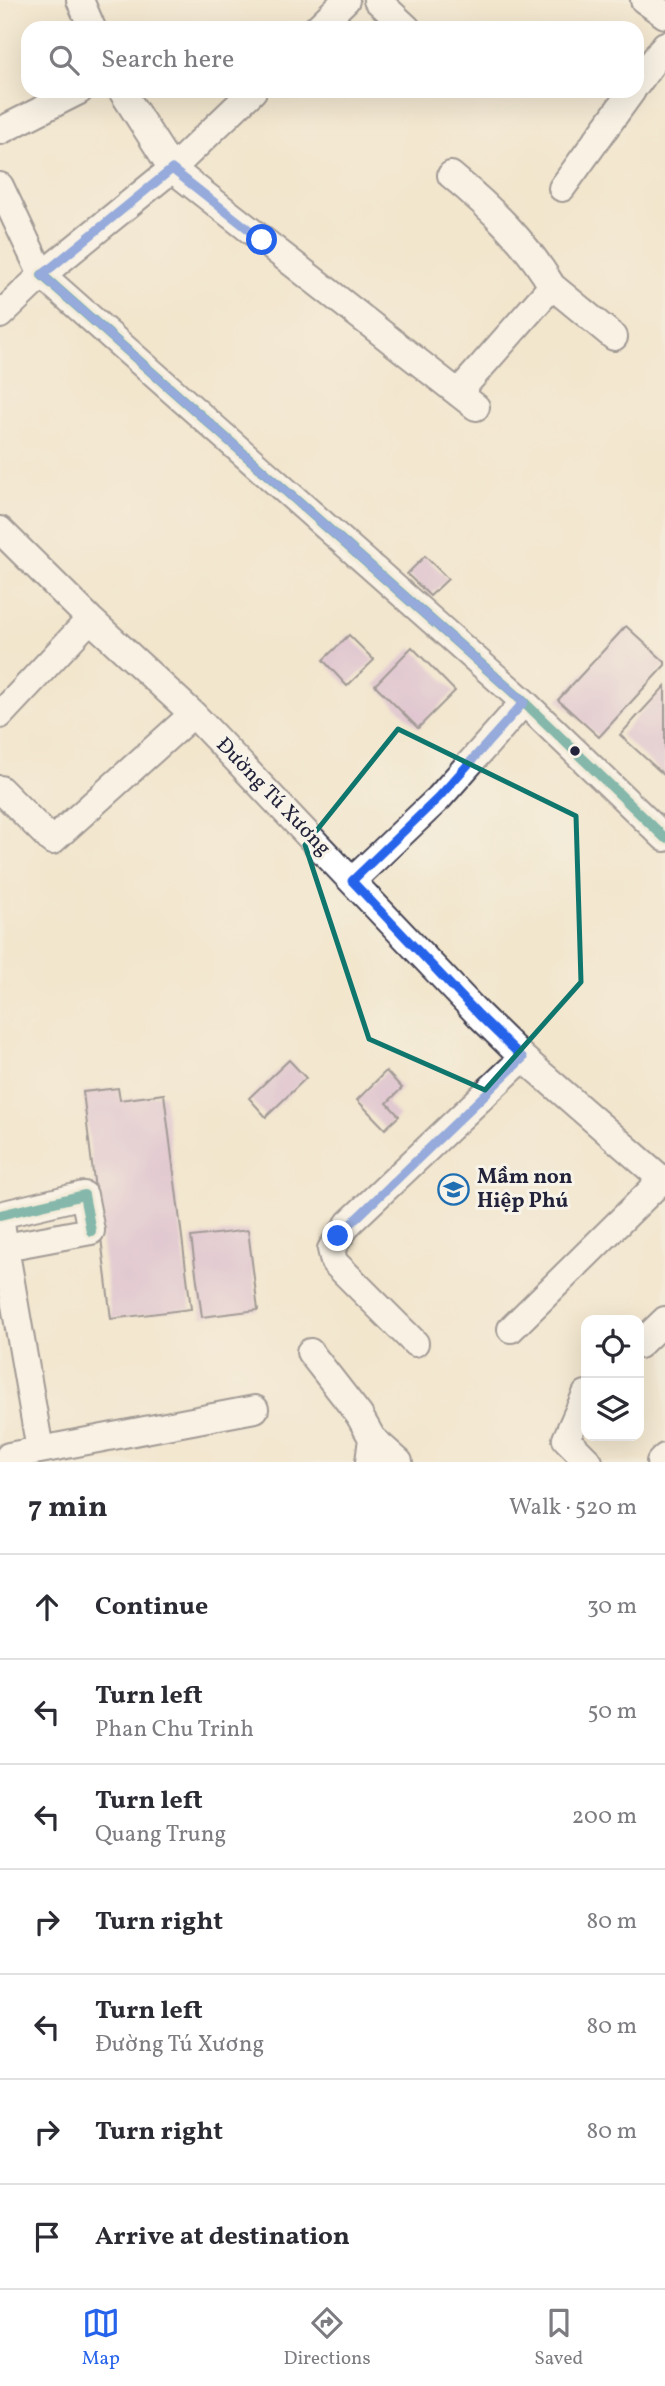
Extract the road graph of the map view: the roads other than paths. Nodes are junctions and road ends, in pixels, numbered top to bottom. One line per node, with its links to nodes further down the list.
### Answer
1 (346, 0): 5 (street)
2 (377, 0): 6 (street)
3 (644, 0): 4 (street)
4 (665, 15)
5 (324, 21)
6 (400, 21)
7 (665, 45): 8 (street)
8 (644, 74)
9 (65, 98): 13 (street)
10 (126, 98): 14 (street)
11 (246, 98): 14 (street)
12 (627, 98): 17 (street)
13 (0, 131)
14 (172, 169): 18 (street); 19 (street)
15 (451, 175): 19 (street)
16 (0, 186): 18 (street)
17 (562, 188)
18 (42, 275): 20 (street); 24 (street)
19 (552, 286): 21 (street)
20 (0, 315)
21 (614, 337)
22 (0, 530): 23 (street, Đường Tú Xương)
23 (90, 620): 25 (street, Đường Tú Xương); 26 (street)
24 (524, 702): 28 (street); 29 (street)
25 (192, 714): 27 (street); 29 (street, Đường Tú Xương)
26 (0, 715)
27 (0, 789)
28 (665, 838)
29 (352, 881): 30 (street, Đường Tú Xương)
30 (523, 1058): 31 (street, Đường Tú Xương); 37 (street)
31 (664, 1180): 35 (street)
32 (0, 1217): 33 (street); 33 (street)
33 (3, 1248): 41 (street)
34 (665, 1321): 36 (street)
35 (511, 1329)
36 (644, 1340)
37 (415, 1343)
38 (310, 1352): 42 (street)
39 (581, 1405): 46 (street)
40 (255, 1409): 41 (street)
41 (40, 1450): 44 (street)
42 (370, 1450): 45 (street)
43 (665, 1457): 47 (street)
44 (6, 1458)
45 (399, 1462)
46 (589, 1462)
47 (660, 1462)

